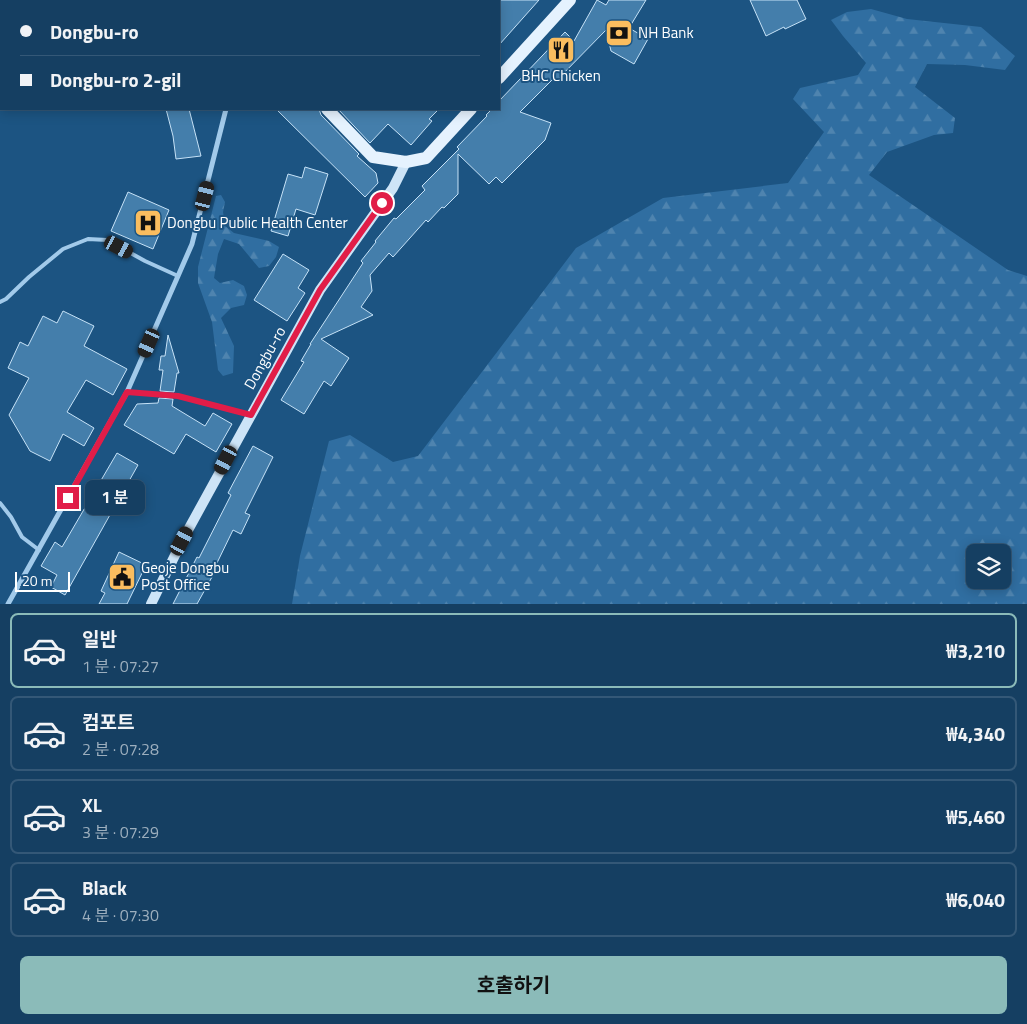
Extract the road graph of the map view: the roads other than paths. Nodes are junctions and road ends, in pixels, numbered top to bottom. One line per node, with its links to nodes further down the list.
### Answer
1 (570, 0): 2 (main road)
2 (500, 77)
3 (226, 110): 7 (street)
4 (328, 110): 6 (main road)
5 (470, 110): 6 (main road)
6 (406, 162): 10 (street, Dongbu-ro)
7 (178, 276): 8 (lane); 9 (street)
8 (0, 302)
9 (127, 392): 10 (lane); 12 (street)
10 (251, 415): 14 (street, Dongbu-ro)
11 (0, 503): 12 (lane)
12 (38, 550): 13 (street)
13 (8, 604)
14 (151, 604)

